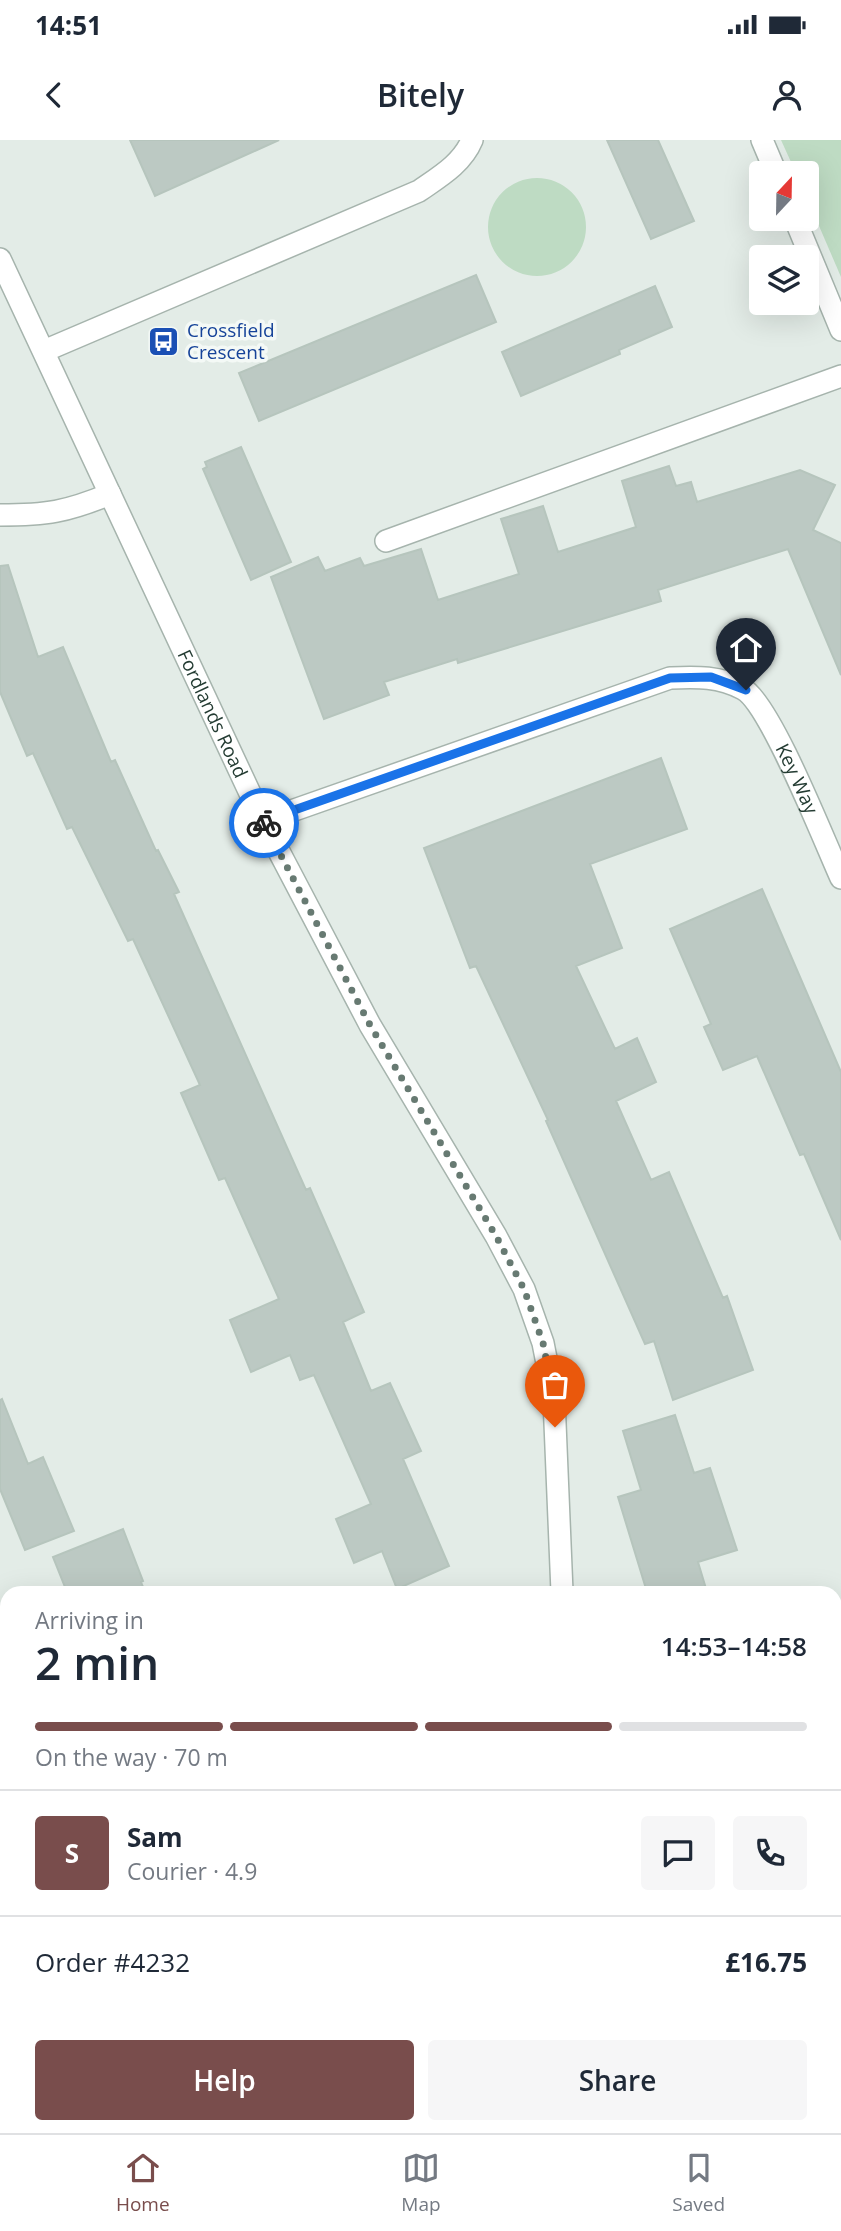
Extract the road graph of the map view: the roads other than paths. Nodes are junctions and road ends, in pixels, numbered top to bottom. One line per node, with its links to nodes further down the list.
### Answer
1 (472, 140): 7 (street)
2 (762, 140): 3 (street)
3 (771, 161)
4 (800, 231): 6 (street)
5 (0, 259): 7 (street, Fordlands Road)
6 (841, 330)
7 (44, 351): 9 (street, Fordlands Road)
8 (841, 376): 11 (street)
9 (110, 494): 10 (street); 12 (street, Fordlands Road)
10 (0, 515)
11 (386, 541)
12 (263, 821): 13 (street, Key Way); 14 (street, Fordlands Road)
13 (841, 878)
14 (562, 1586)

